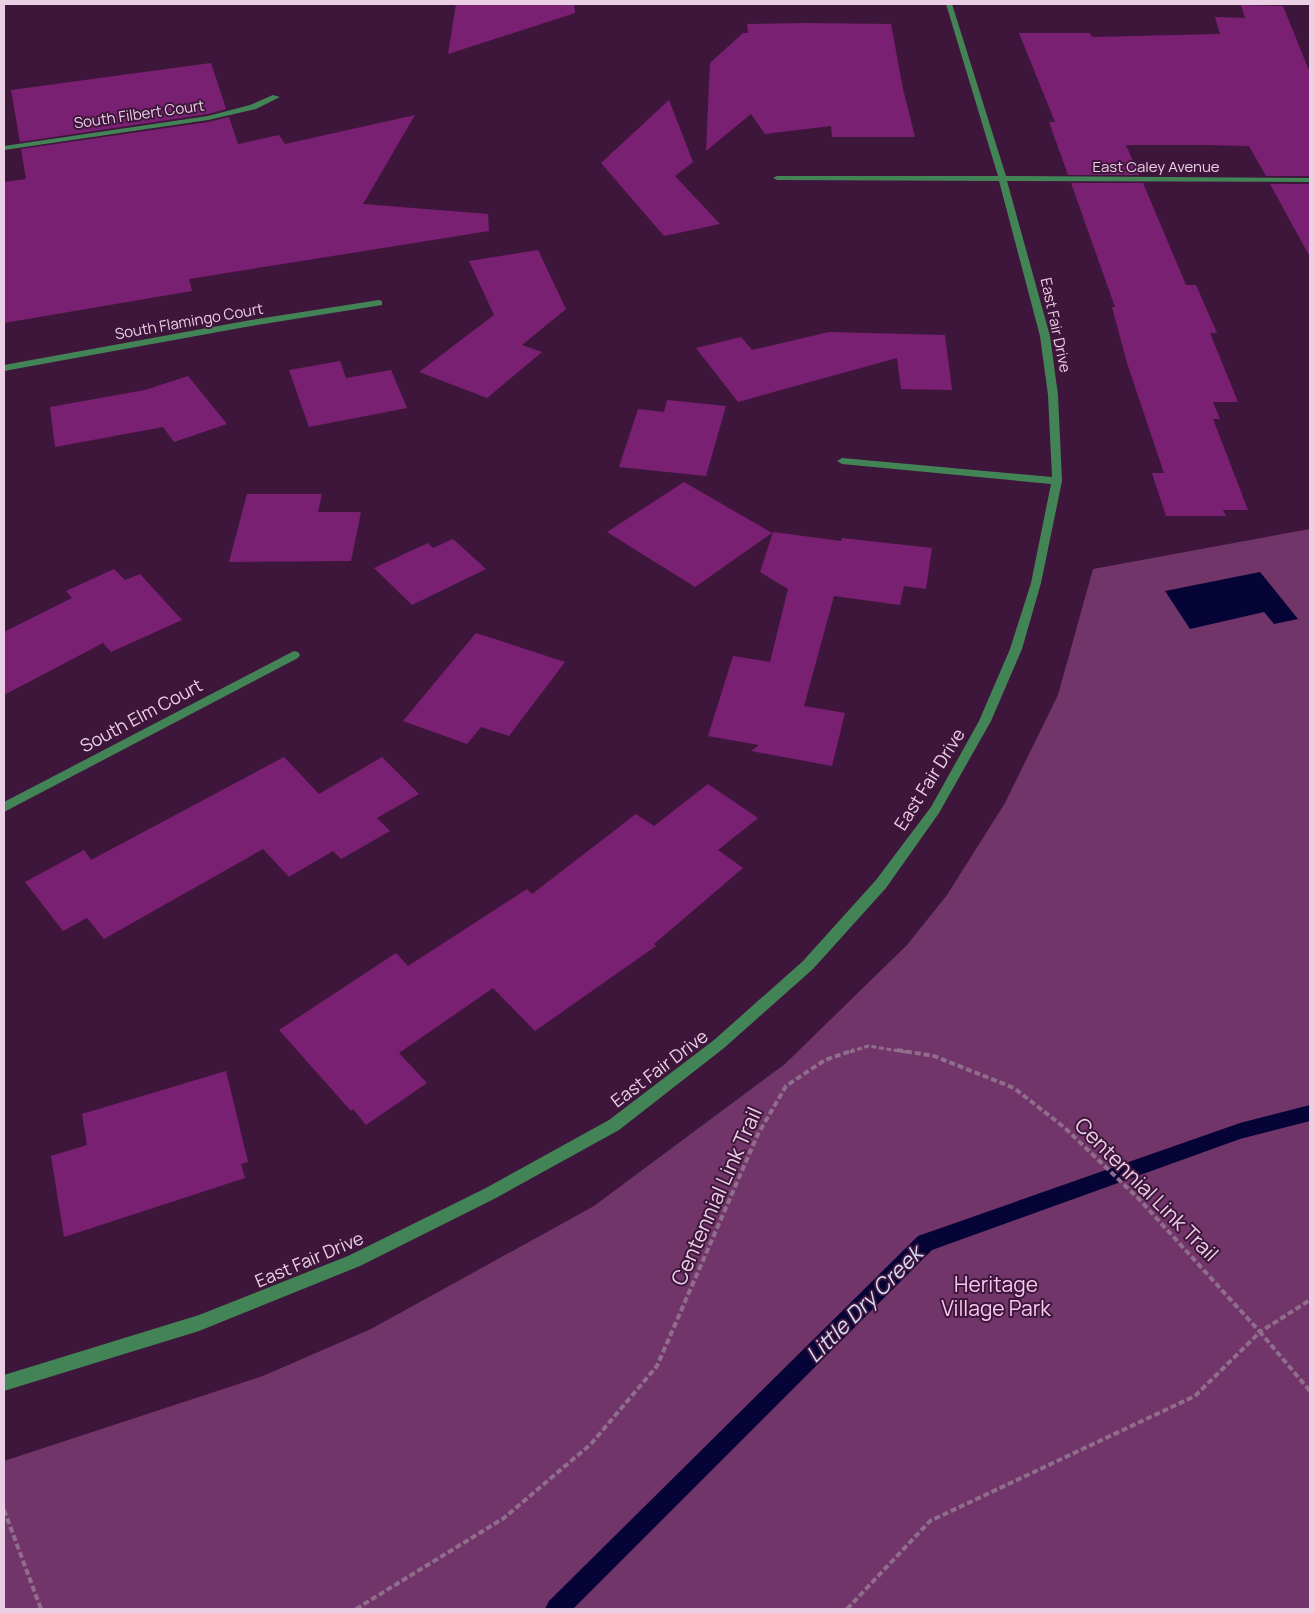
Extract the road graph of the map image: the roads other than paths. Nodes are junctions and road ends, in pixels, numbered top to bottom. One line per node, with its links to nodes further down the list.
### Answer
1 (949, 4): 5 (street, East Fair Drive)
2 (276, 97): 3 (street, South Filbert Court)
3 (4, 148)
4 (777, 178): 5 (street)
5 (1003, 180): 6 (street, East Caley Avenue); 10 (street, East Fair Drive)
6 (1310, 180)
7 (379, 303): 8 (street, South Flamingo Court)
8 (4, 368)
9 (842, 462): 10 (street)
10 (1057, 481): 13 (street, East Fair Drive)
11 (294, 655): 12 (street, South Elm Court)
12 (4, 806)
13 (4, 1384)

